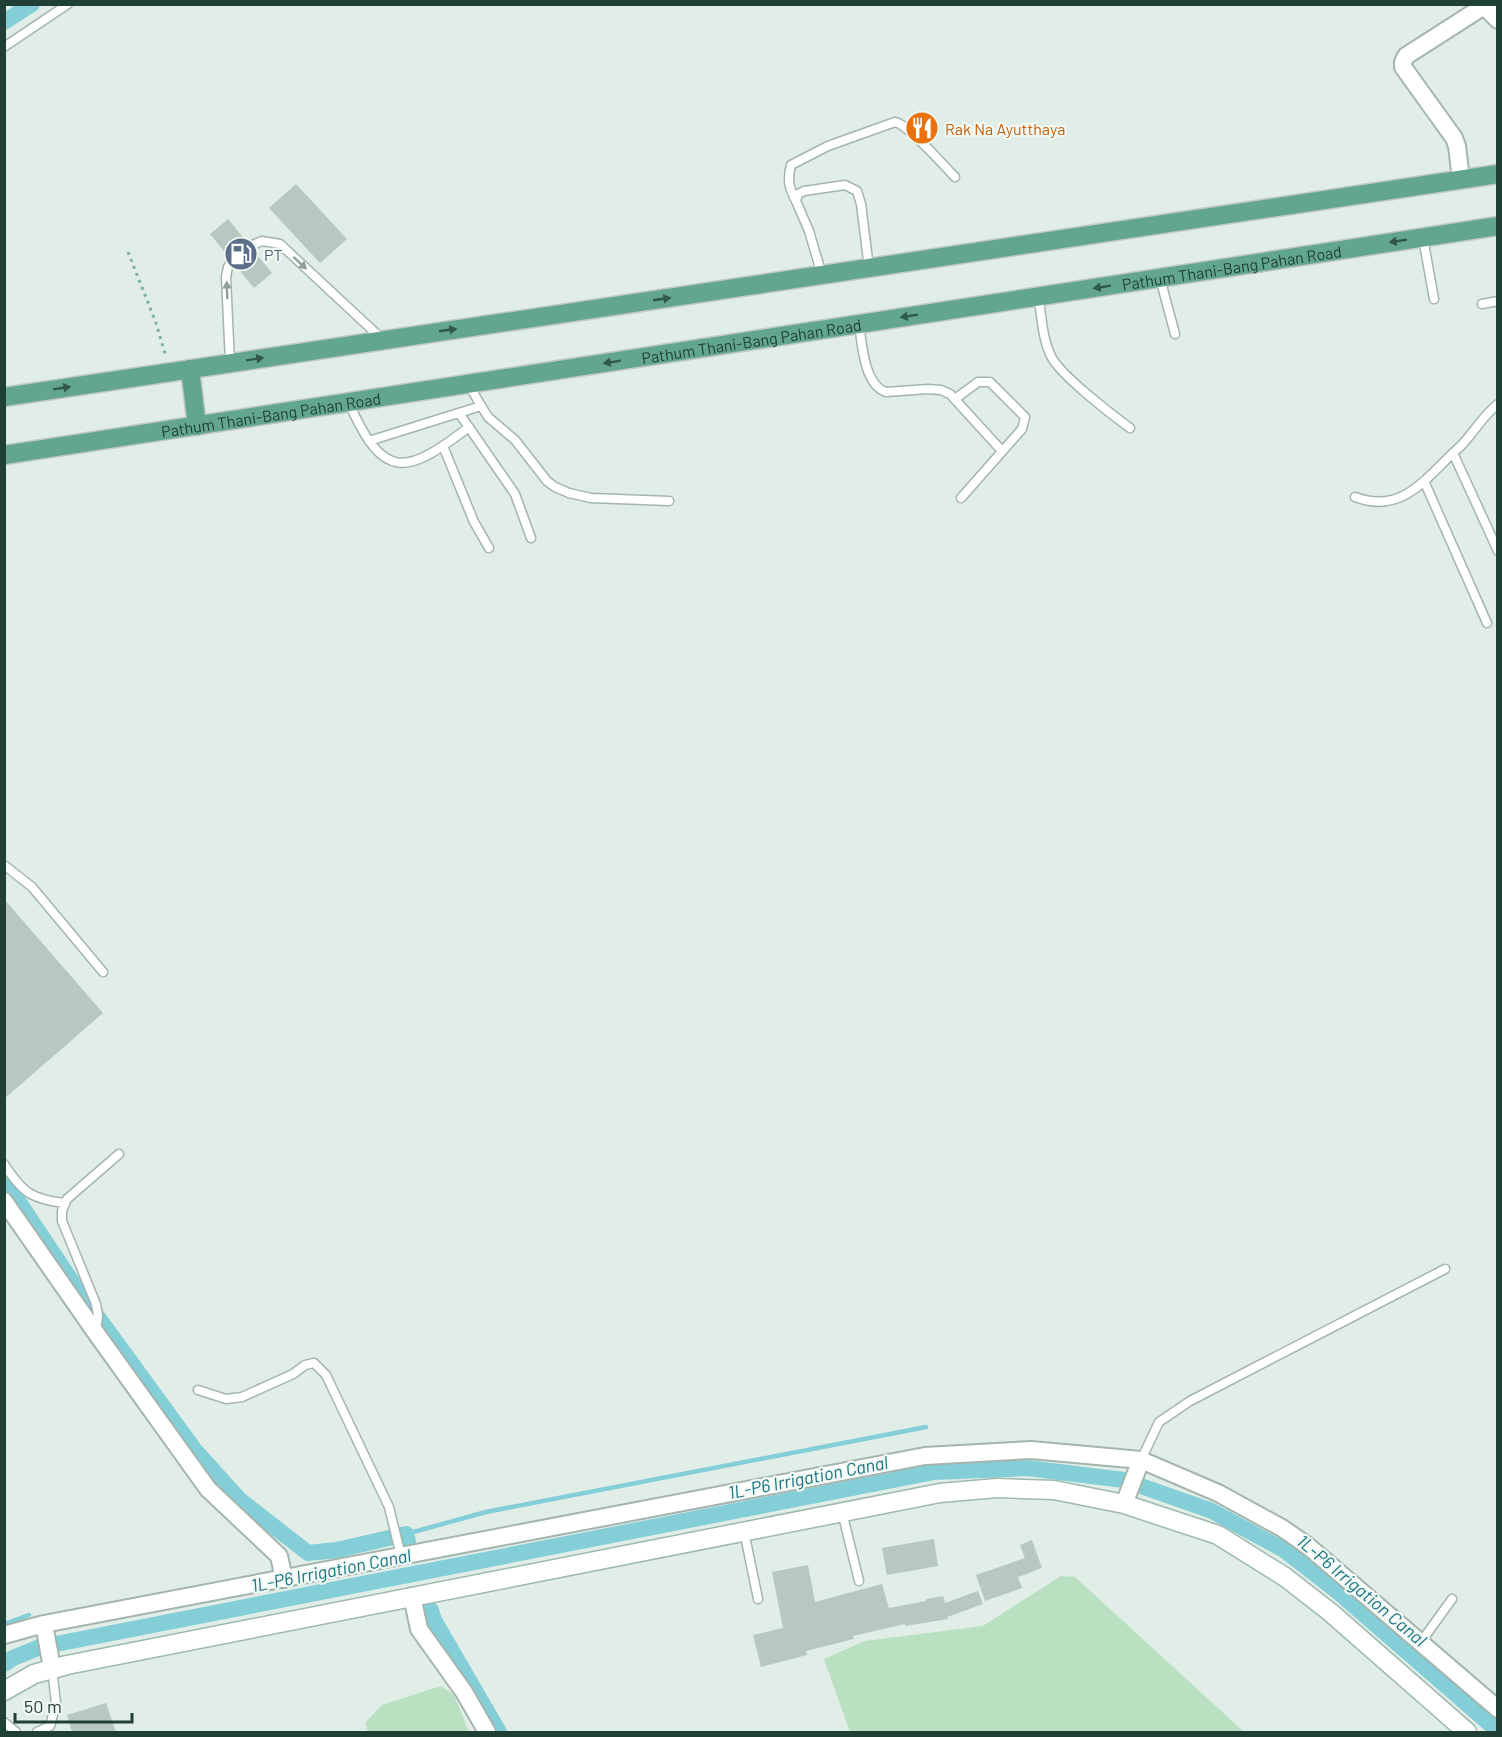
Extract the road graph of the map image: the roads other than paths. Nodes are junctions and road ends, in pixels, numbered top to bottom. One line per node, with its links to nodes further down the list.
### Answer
1 (68, 4): 3 (lane)
2 (1497, 20): 6 (street)
3 (4, 46)
4 (1497, 174): 6 (main road)
5 (955, 177): 7 (lane)
6 (1461, 179): 12 (main road)
7 (796, 201): 12 (lane); 13 (lane)
8 (1497, 226): 9 (main road, Pathum Thani-Bang Pahan Road)
9 (1423, 237): 14 (main road, Pathum Thani-Bang Pahan Road, one-way to 14); 16 (lane)
10 (250, 246): 21 (lane, one-way to 21)
11 (232, 261): 22 (lane, one-way to 11)
12 (869, 268): 13 (main road)
13 (822, 275): 21 (main road, one-way to 13)
14 (1160, 278): 15 (main road, Pathum Thani-Bang Pahan Road, one-way to 15); 20 (lane)
15 (1038, 296): 19 (main road, Pathum Thani-Bang Pahan Road, one-way to 19); 33 (lane)
16 (1434, 299)
17 (1497, 301): 18 (lane)
18 (1482, 304)
19 (859, 324): 24 (main road, Pathum Thani-Bang Pahan Road, one-way to 24); 26 (lane)
20 (1175, 334)
21 (383, 340): 22 (main road, one-way to 21)
22 (230, 363): 23 (main road)
23 (190, 369): 25 (main road, one-way to 23); 31 (main road)
24 (468, 384): 27 (main road, Pathum Thani-Bang Pahan Road); 29 (lane)
25 (4, 397)
26 (956, 399): 36 (lane); 36 (lane)
27 (349, 402): 31 (main road, Pathum Thani-Bang Pahan Road); 34 (lane)
28 (1497, 404): 37 (lane)
29 (481, 406): 30 (lane); 42 (lane)
30 (459, 413): 32 (lane); 34 (lane)
31 (197, 426): 38 (main road, Pathum Thani-Bang Pahan Road)
32 (469, 427): 35 (lane); 43 (lane)
33 (1130, 428)
34 (369, 441): 35 (lane)
35 (443, 446): 44 (lane)
36 (1002, 451): 41 (lane)
37 (1453, 453): 39 (lane); 45 (lane)
38 (4, 455)
39 (1424, 481): 40 (lane); 46 (lane)
40 (1355, 496)
41 (961, 498)
42 (669, 501)
43 (531, 538)
44 (489, 548)
45 (1497, 551)
46 (1487, 623)
47 (4, 865): 48 (lane)
48 (103, 972)
49 (119, 1154): 52 (lane)
50 (4, 1164): 52 (lane)
51 (4, 1201): 54 (street)
52 (64, 1203): 54 (lane)
53 (1445, 1269): 56 (lane)
54 (96, 1333): 61 (street)
55 (198, 1390): 60 (lane)
56 (1139, 1467): 57 (street); 60 (street); 68 (street)
57 (1127, 1498): 58 (main road); 76 (main road)
58 (842, 1512): 59 (main road); 62 (lane)
59 (744, 1531): 63 (main road); 64 (lane)
60 (400, 1551): 61 (street)
61 (284, 1579): 66 (street)
62 (859, 1581)
63 (412, 1596): 69 (main road); 75 (street)
64 (758, 1599)
65 (1452, 1599): 68 (lane)
66 (44, 1624): 67 (street); 69 (street)
67 (4, 1635)
68 (1421, 1642): 71 (street)
69 (52, 1668): 70 (main road); 74 (lane)
70 (4, 1691)
71 (1497, 1709)
72 (4, 1722): 73 (lane)
73 (16, 1732)
74 (37, 1732)
75 (487, 1732)
76 (1467, 1732)

